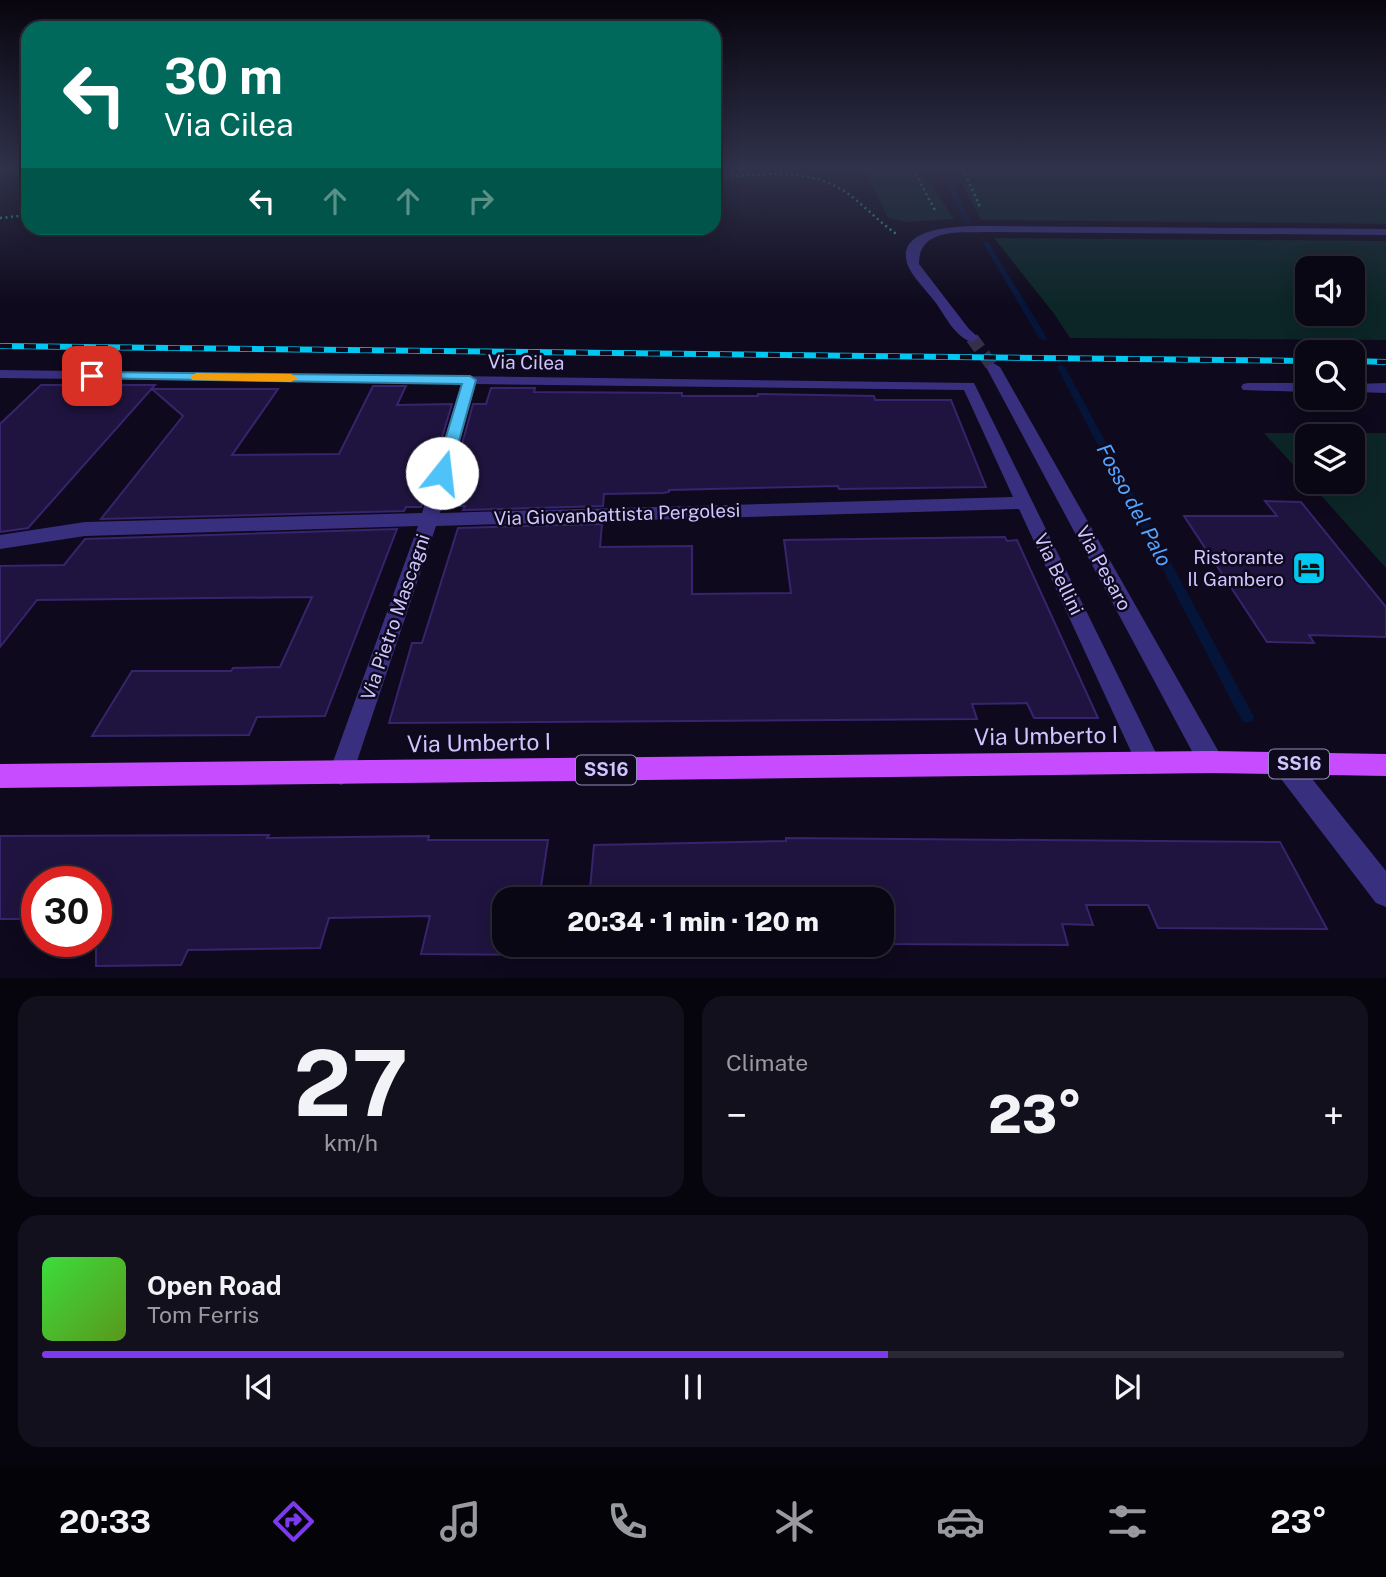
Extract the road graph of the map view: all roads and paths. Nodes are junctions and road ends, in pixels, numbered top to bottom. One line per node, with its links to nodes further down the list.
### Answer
1 (873, 215): 9 (path)
2 (940, 215): 7 (path)
3 (983, 215): 6 (path)
4 (21, 216): 5 (path)
5 (0, 218)
6 (989, 229): 7 (street); 8 (street)
7 (953, 230): 9 (street)
8 (1386, 232)
9 (913, 245): 10 (street)
10 (967, 336)
11 (992, 369): 22 (street, Via Pesaro)
12 (4, 378): 13 (street, Via Cilea)
13 (470, 380): 14 (street, Via Cilea); 20 (street, Via Pietro Mascagni)
14 (968, 386): 19 (street, Via Bellini)
15 (1248, 387): 16 (street)
16 (1295, 388)
17 (1365, 388): 18 (street)
18 (1386, 388)
19 (1025, 503): 20 (street, Via Giovanbattista Pergolesi); 23 (street, Via Bellini)
20 (429, 520): 21 (street, Via Giovanbattista Pergolesi); 26 (street, Via Pietro Mascagni)
21 (0, 542)
22 (1211, 762): 23 (main road, Via Umberto I / SS16); 24 (main road, SS16)
23 (1149, 763): 26 (main road, Via Umberto I / SS16)
24 (1284, 764): 25 (main road, SS16); 28 (street)
25 (1386, 765)
26 (341, 773): 27 (main road, Via Umberto I / SS16)
27 (0, 776)
28 (1386, 893)

